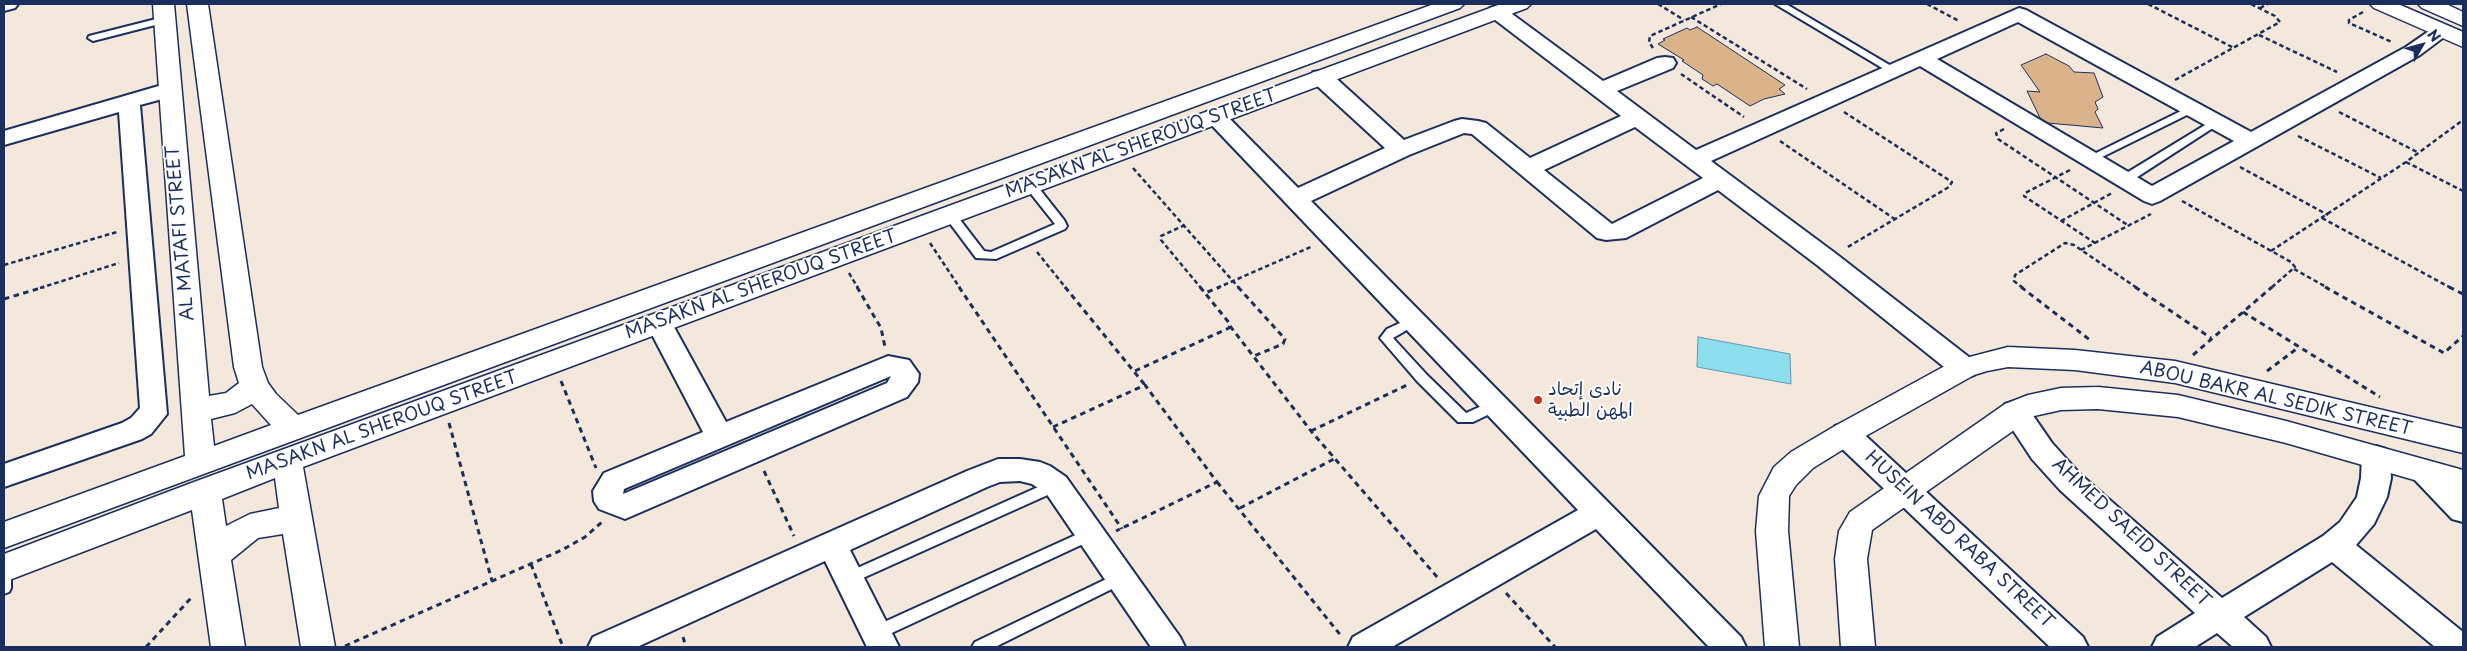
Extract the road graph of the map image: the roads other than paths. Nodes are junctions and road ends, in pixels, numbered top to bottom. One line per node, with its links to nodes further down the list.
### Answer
1 (8, 4): 7 (street)
2 (197, 4): 45 (street)
3 (1453, 4): 11 (street, MASAKN AL SHEROUQ STREET)
4 (1780, 4): 21 (lane)
5 (2420, 4): 8 (street)
6 (2429, 4): 12 (street)
7 (4, 5)
8 (2381, 7): 14 (street)
9 (1508, 8): 15 (street, MASAKN AL SHEROUQ STREET); 24 (street)
10 (163, 12): 16 (lane); 23 (street, AL MATAFI STREET)
11 (1423, 14): 13 (street, MASAKN AL SHEROUQ STREET); 15 (street)
12 (2463, 20)
13 (1386, 28): 18 (street); 49 (street, MASAKN AL SHEROUQ STREET)
14 (2442, 31): 17 (street); 32 (street)
15 (1444, 32): 18 (street, MASAKN AL SHEROUQ STREET)
16 (93, 38)
17 (2463, 40)
18 (1409, 44): 22 (street, MASAKN AL SHEROUQ STREET)
19 (1921, 58): 21 (street); 26 (street); 34 (street)
20 (1665, 63): 24 (street)
21 (1893, 70): 35 (street)
22 (1321, 78): 27 (street, MASAKN AL SHEROUQ STREET); 33 (street)
23 (168, 82): 25 (street); 29 (street); 47 (street, AL MATAFI STREET)
24 (1601, 90): 28 (street)
25 (129, 102): 31 (street); 56 (street)
26 (2192, 108): 30 (street); 34 (lane)
27 (1215, 116): 39 (street, MASAKN AL SHEROUQ STREET); 40 (street)
28 (1638, 118): 35 (street); 36 (street)
29 (4, 120)
30 (2215, 122): 32 (street); 38 (lane)
31 (4, 138)
32 (2251, 141): 38 (street)
33 (1401, 150): 36 (street); 40 (street)
34 (2090, 159): 38 (street)
35 (1694, 160): 37 (street)
36 (1529, 168): 37 (street)
37 (1721, 179): 44 (street)
38 (2127, 182)
39 (1030, 185): 41 (street, MASAKN AL SHEROUQ STREET); 41 (lane)
40 (1294, 199): 42 (street)
41 (950, 215): 43 (street, MASAKN AL SHEROUQ STREET)
42 (1413, 321): 46 (street); 46 (lane)
43 (659, 323): 51 (street); 54 (street, MASAKN AL SHEROUQ STREET)
44 (1964, 368): 50 (street, ABOU BAKR AL SEDIK STREET); 52 (street, ABOU BAKR AL SEDIK STREET)
45 (255, 387): 47 (street); 49 (street)
46 (1495, 405): 62 (street)
47 (195, 406): 57 (street, AL MATAFI STREET)
48 (2015, 412): 53 (street, ABOU BAKR AL SEDIK STREET); 60 (street, ABOU BAKR AL SEDIK STREET); 73 (street, AHMED SAEID STREET)
49 (294, 429): 57 (street, MASAKN AL SHEROUQ STREET)
50 (1845, 434): 60 (street, HUSEIN ABD RABA STREET); 82 (street, ABOU BAKR AL SEDIK STREET)
51 (719, 436): 51 (street)
52 (2463, 441)
53 (2376, 458): 55 (street, ABOU BAKR AL SEDIK STREET); 67 (street)
54 (287, 461): 57 (street, MASAKN AL SHEROUQ STREET); 63 (street)
55 (2425, 472): 58 (street, ABOU BAKR AL SEDIK STREET); 61 (street)
56 (4, 476)
57 (203, 476): 64 (street, MASAKN AL SHEROUQ STREET); 68 (street, AL MATAFI STREET); 69 (street, MASAKN AL SHEROUQ STREET)
58 (2463, 482)
59 (1056, 485): 65 (street); 66 (street); 70 (lane)
60 (1905, 488): 83 (street, ABOU BAKR AL SEDIK STREET); 84 (street, HUSEIN ABD RABA STREET)
61 (2463, 510)
62 (1599, 513): 75 (street); 81 (street)
63 (298, 526): 68 (street); 78 (street)
64 (4, 535)
65 (1093, 538): 71 (street); 74 (lane)
66 (832, 544): 70 (street); 79 (street)
67 (2334, 545): 73 (street); 87 (street)
68 (216, 562): 77 (street, AL MATAFI STREET)
69 (4, 568): 72 (lane)
70 (849, 578): 74 (street)
71 (1121, 578): 76 (street); 80 (lane)
72 (4, 588)
73 (2220, 615): 85 (street); 86 (street, AHMED SAEID STREET)
74 (879, 640)
75 (1354, 643)
76 (1160, 644)
77 (228, 647)
78 (318, 647)
79 (604, 647)
80 (980, 647)
81 (1730, 647)
82 (1782, 647)
83 (1858, 647)
84 (2072, 647)
85 (2168, 647)
86 (2255, 647)
87 (2458, 647)

